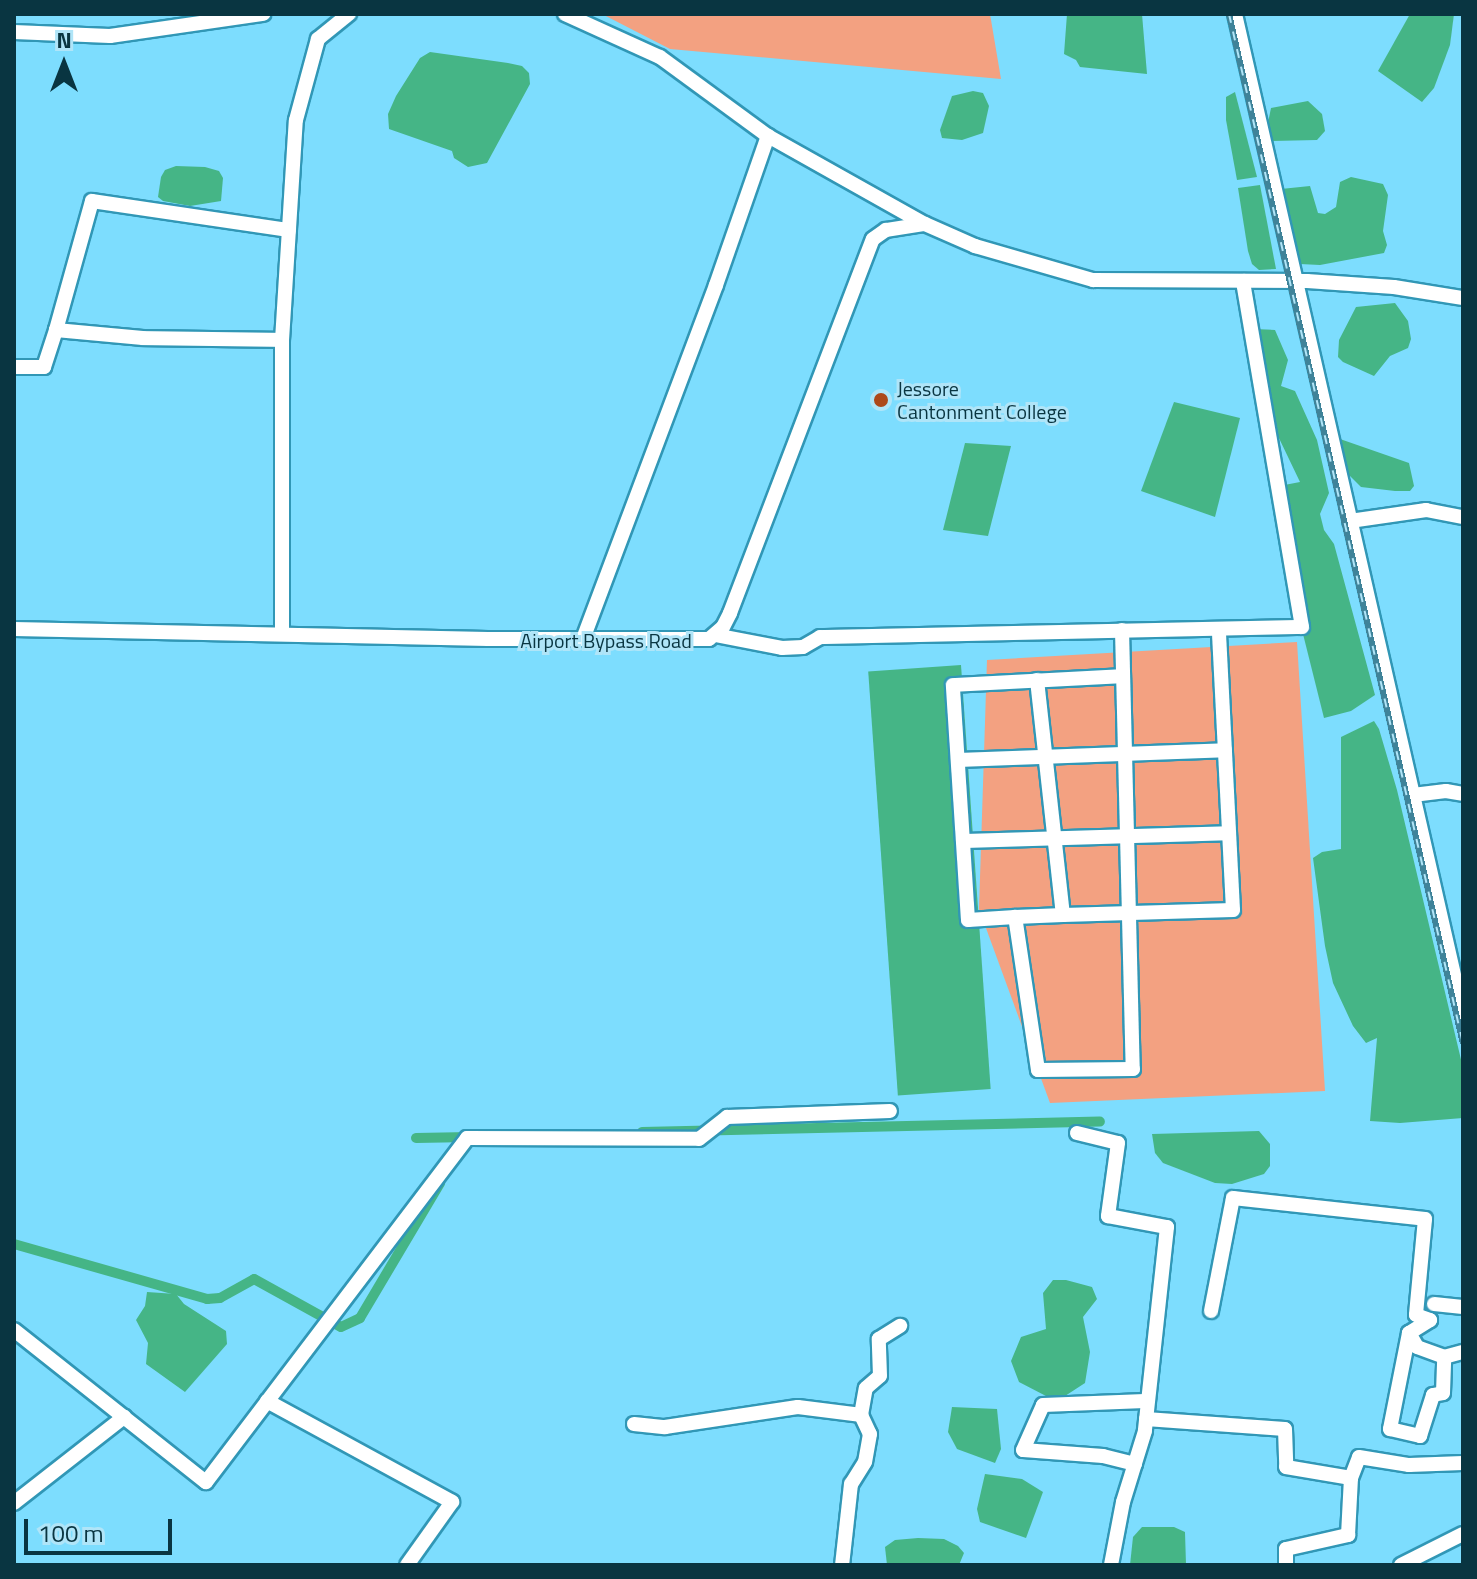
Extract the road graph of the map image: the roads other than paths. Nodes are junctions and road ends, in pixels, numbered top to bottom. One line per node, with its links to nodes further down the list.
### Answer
1 (45, 14): 7 (street)
2 (263, 14): 7 (street)
3 (349, 14): 10 (street)
4 (565, 14): 8 (street)
5 (1235, 14): 12 (street)
6 (14, 32): 7 (street)
7 (45, 32)
8 (768, 136): 9 (street); 24 (street)
9 (925, 224): 11 (street); 23 (street, Airport Bypass Road)
10 (289, 230): 14 (street); 15 (street)
11 (1243, 281): 12 (street); 20 (street)
12 (1298, 281): 13 (street); 18 (street)
13 (1463, 298)
14 (56, 330): 15 (street); 16 (street)
15 (282, 340): 22 (street)
16 (14, 367)
17 (1463, 517): 18 (street)
18 (1350, 521): 32 (street)
19 (14, 629): 22 (street, Airport Bypass Road)
20 (1219, 629): 21 (street); 27 (street)
21 (1122, 630): 23 (street); 25 (street)
22 (282, 633): 24 (street, Airport Bypass Road)
23 (715, 635): 24 (street, Airport Bypass Road)
24 (583, 639)
25 (1123, 676): 26 (street); 28 (street)
26 (1037, 680): 29 (street); 30 (street)
27 (1225, 750): 28 (street); 33 (street)
28 (1125, 754): 29 (street); 35 (street)
29 (1047, 757): 30 (street); 34 (street)
30 (958, 760): 36 (street)
31 (1463, 794): 32 (street)
32 (1413, 795): 40 (street)
33 (1229, 833): 35 (street); 37 (street)
34 (1057, 837): 35 (street); 36 (street); 38 (street)
35 (1127, 837): 37 (street)
36 (963, 841): 39 (street)
37 (1129, 914): 38 (street); 39 (street)
38 (1063, 915): 39 (street)
39 (1015, 917)
40 (1463, 1014)
41 (890, 1111): 51 (street)
42 (1077, 1133): 55 (street)
43 (1434, 1304): 44 (street)
44 (1463, 1307)
45 (1211, 1311): 48 (street)
46 (900, 1326): 53 (street)
47 (14, 1330): 54 (street)
48 (1409, 1333): 50 (street); 50 (street)
49 (1463, 1352): 50 (street)
50 (1444, 1357)
51 (267, 1401): 54 (street); 62 (street)
52 (1145, 1401): 58 (street)
53 (861, 1415): 56 (street); 63 (street)
54 (124, 1417): 60 (street)
55 (1146, 1419): 58 (street); 59 (street)
56 (634, 1424)
57 (1463, 1463): 59 (street)
58 (1135, 1464): 64 (street)
59 (1351, 1478): 65 (street)
60 (14, 1503)
61 (1463, 1534): 66 (street)
62 (407, 1565)
63 (842, 1565)
64 (1111, 1565)
65 (1286, 1565)
66 (1401, 1565)

